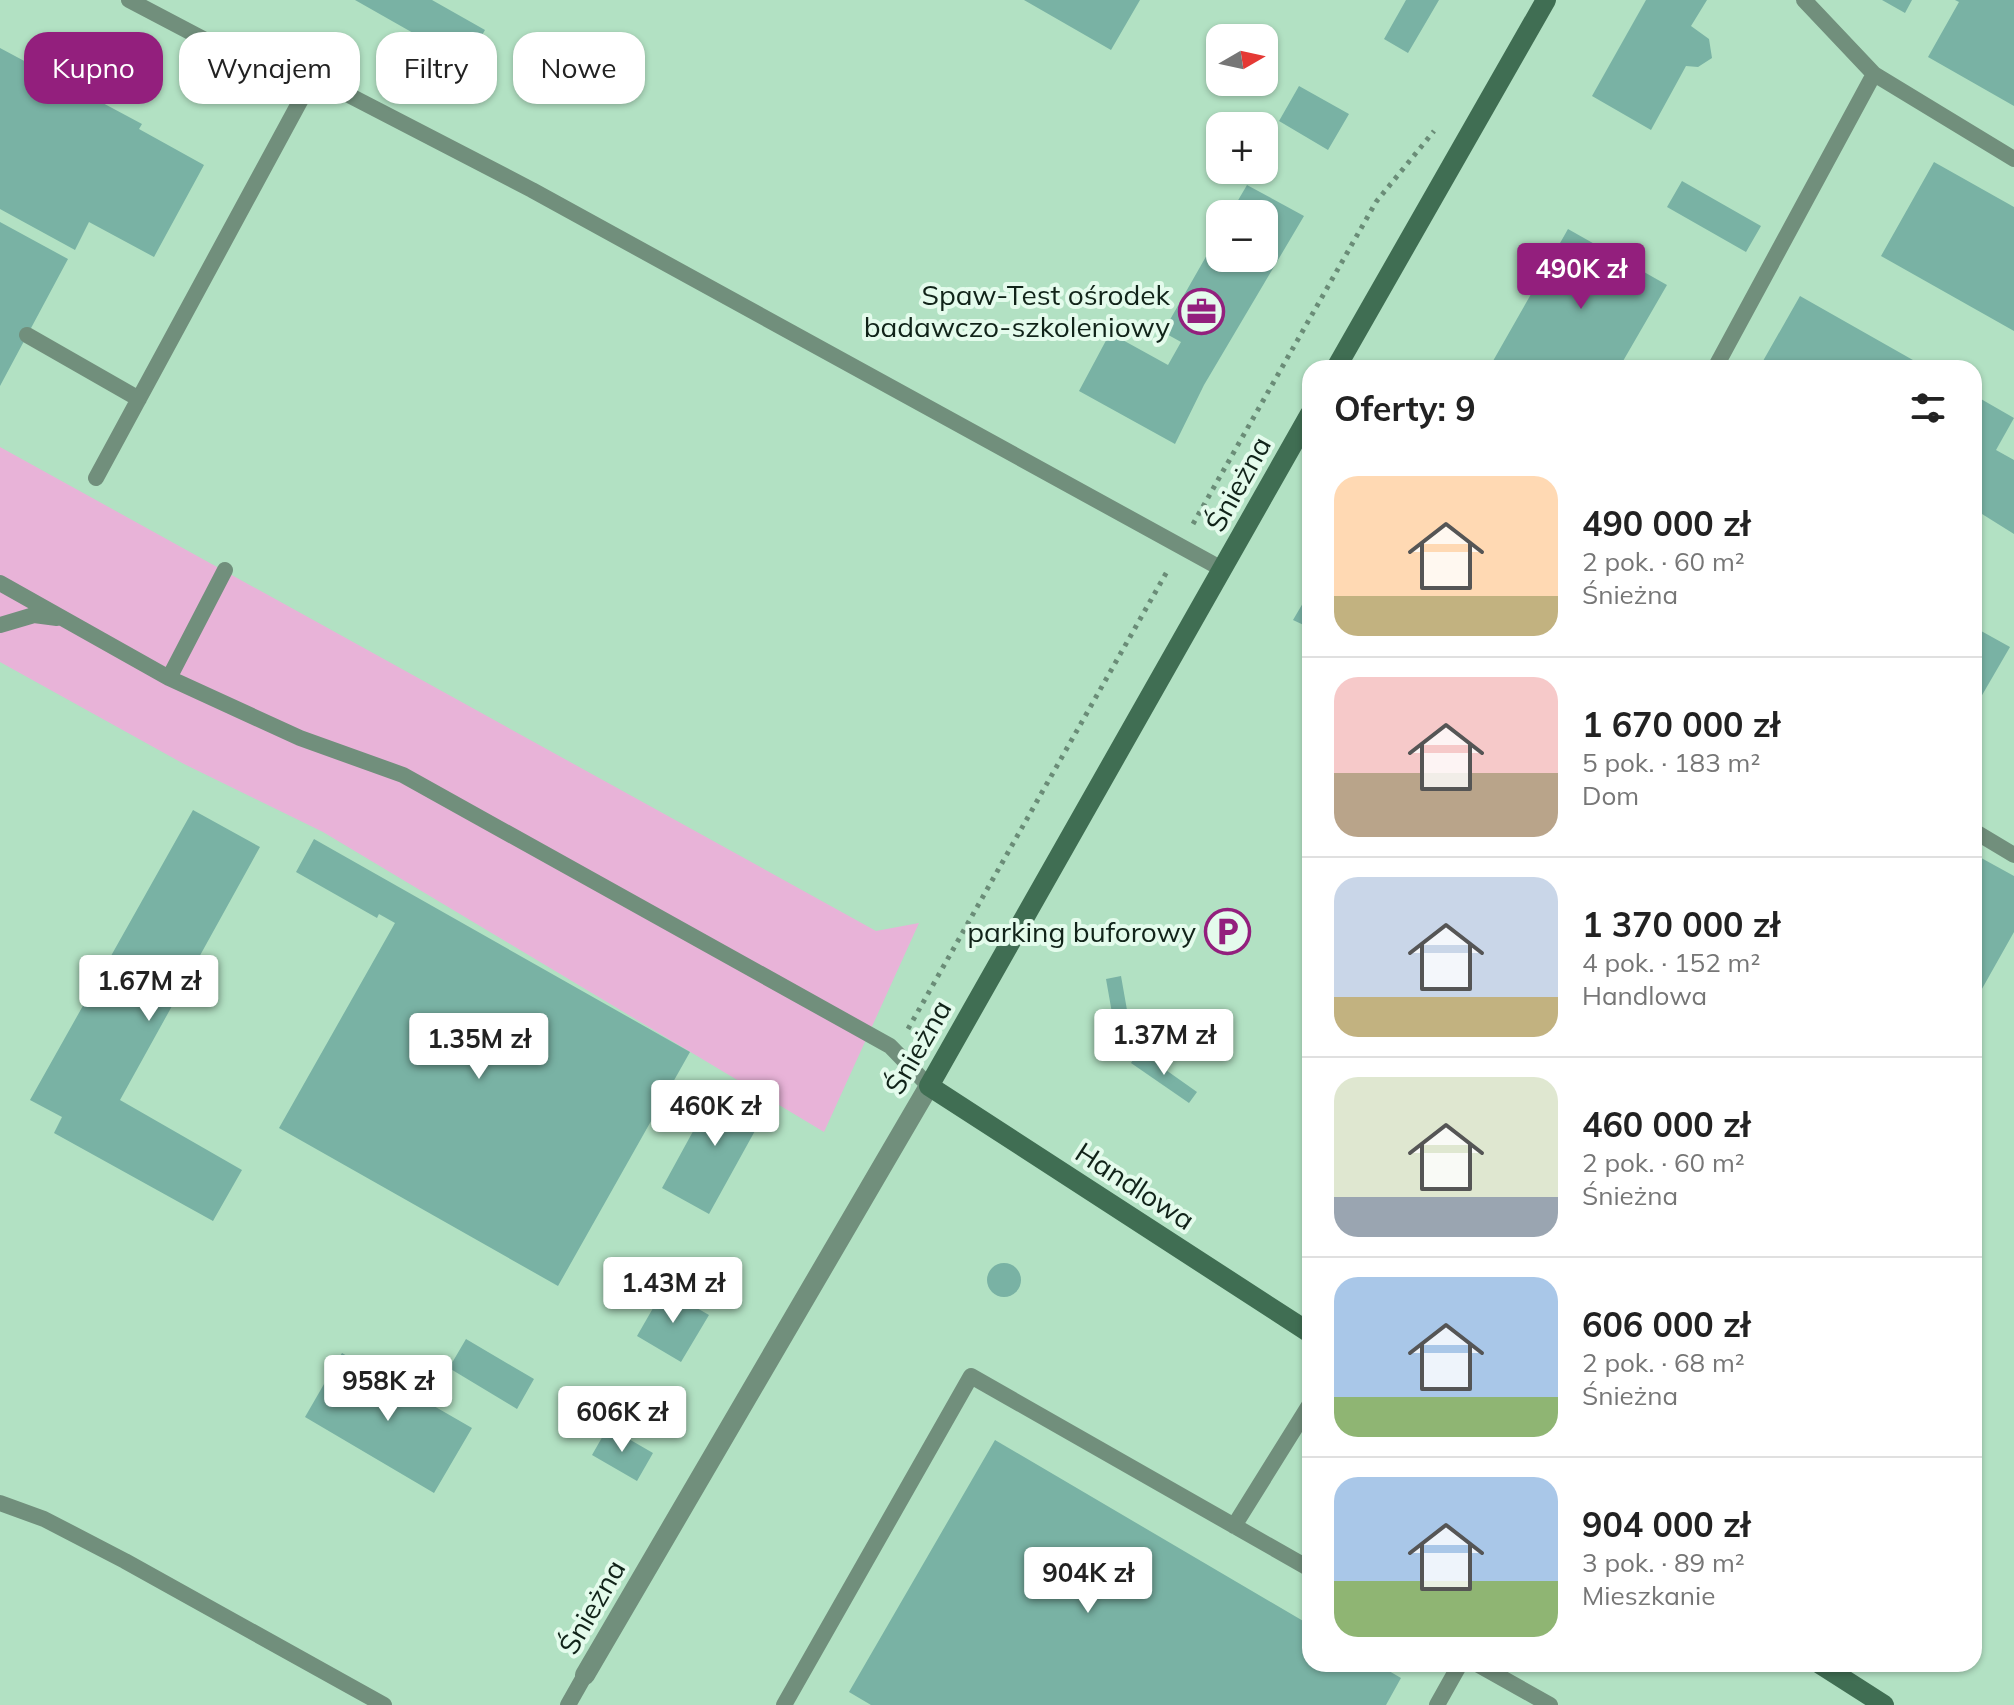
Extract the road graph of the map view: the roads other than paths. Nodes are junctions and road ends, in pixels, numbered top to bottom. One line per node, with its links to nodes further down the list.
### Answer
1 (129, 0): 4 (lane)
2 (1546, 0): 10 (street)
3 (1804, 0): 5 (lane)
4 (190, 32)
5 (1874, 74): 8 (lane); 11 (lane)
6 (360, 101): 15 (lane)
7 (299, 104): 12 (lane)
8 (2014, 159)
9 (27, 335): 12 (lane)
10 (1341, 360)
11 (1719, 360)
12 (139, 399): 14 (lane)
13 (1302, 428): 15 (street, Śnieżna)
14 (96, 478)
15 (1222, 569): 23 (street, Śnieżna)
16 (225, 570): 20 (lane)
17 (0, 583): 18 (lane)
18 (68, 619): 19 (lane); 20 (lane)
19 (0, 625)
20 (169, 678): 23 (lane)
21 (1982, 836): 22 (lane)
22 (2014, 855)
23 (929, 1086): 24 (street, Handlowa); 32 (street, Śnieżna)
24 (1302, 1328)
25 (1302, 1417): 27 (lane)
26 (0, 1503): 33 (lane)
27 (1234, 1526): 28 (lane); 35 (lane)
28 (1302, 1564)
29 (1456, 1672): 36 (lane)
30 (1491, 1672): 37 (lane)
31 (1832, 1672): 38 (street)
32 (585, 1675): 34 (lane, Śnieżna)
33 (384, 1705)
34 (568, 1705)
35 (784, 1705)
36 (1437, 1705)
37 (1550, 1705)
38 (1884, 1705)

